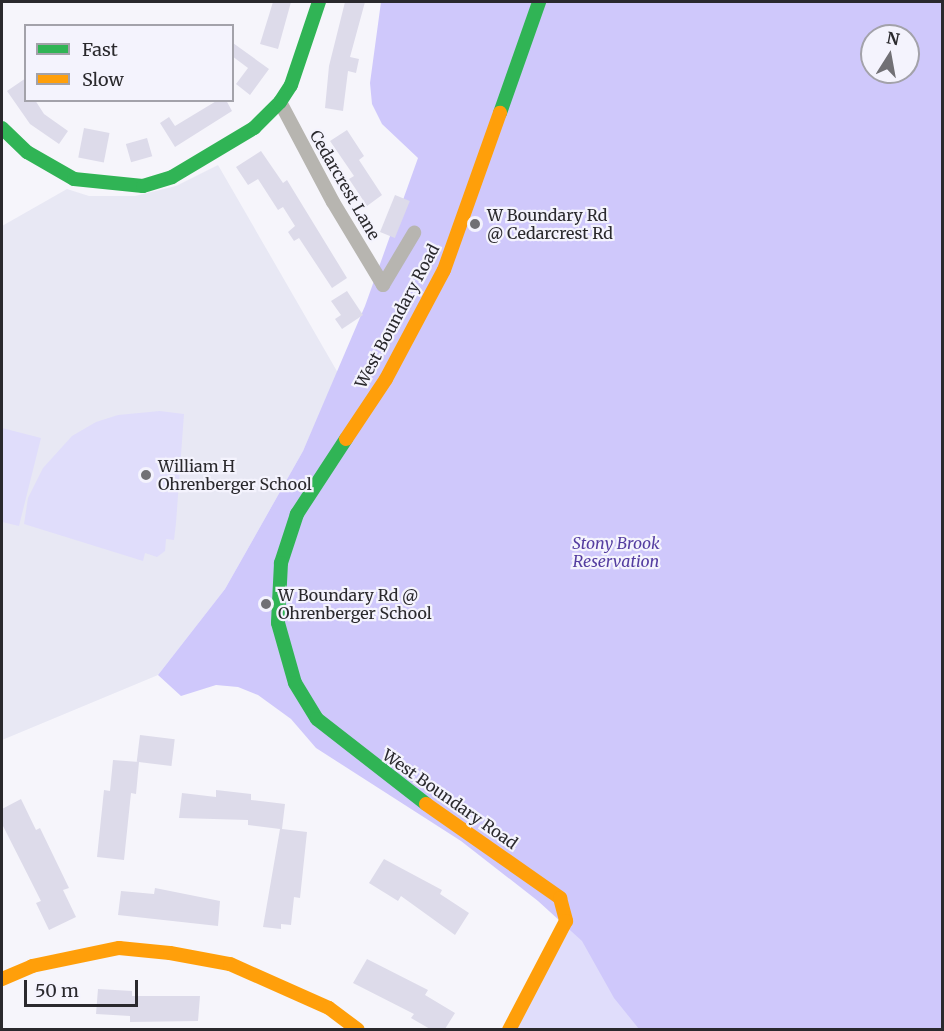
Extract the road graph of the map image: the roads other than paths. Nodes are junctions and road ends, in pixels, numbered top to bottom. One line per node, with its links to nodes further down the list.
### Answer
1 (319, 2): 3 (street)
2 (539, 2): 9 (street, West Boundary Road)
3 (280, 102): 4 (street); 6 (street, Cedarcrest Lane)
4 (2, 128)
5 (414, 233): 6 (street, West Boundary Road)
6 (382, 285)
7 (2, 979): 8 (street)
8 (358, 1029)
9 (509, 1029)

